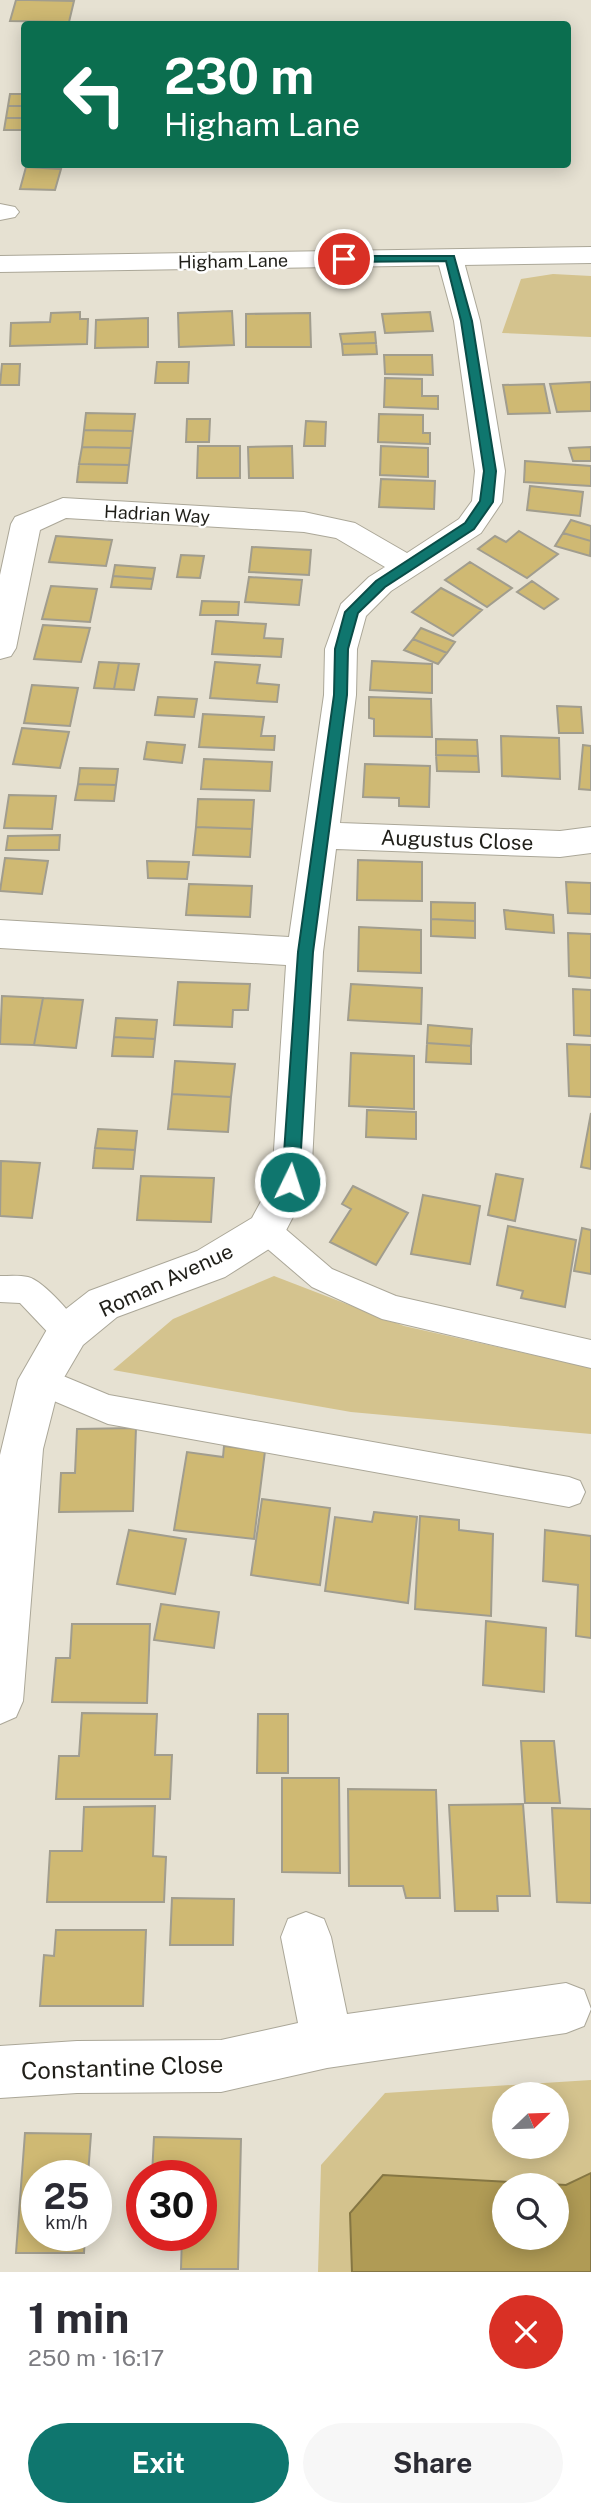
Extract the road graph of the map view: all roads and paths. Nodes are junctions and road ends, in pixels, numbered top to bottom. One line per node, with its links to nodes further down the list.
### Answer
1 (591, 255): 2 (street, Higham Lane)
2 (450, 258): 3 (street, Higham Lane); 4 (street)
3 (0, 264)
4 (407, 566): 5 (street, Hadrian Way); 6 (street)
5 (0, 648)
6 (322, 835): 7 (street, Augustus Close); 9 (street)
7 (591, 840)
8 (0, 934): 9 (street)
9 (305, 952): 10 (street)
10 (266, 1230): 12 (street, Roman Avenue); 13 (lane)
11 (0, 1289): 12 (lane)
12 (68, 1332): 14 (street, Roman Avenue)
13 (591, 1354)
14 (39, 1380): 15 (street, Roman Avenue); 16 (lane)
15 (11, 1448): 17 (street, Roman Avenue)
16 (569, 1492)
17 (0, 1701)
18 (306, 1937): 20 (street)
19 (566, 2008): 20 (street, Constantine Close)
20 (327, 2042): 21 (street, Constantine Close)
21 (0, 2072)

